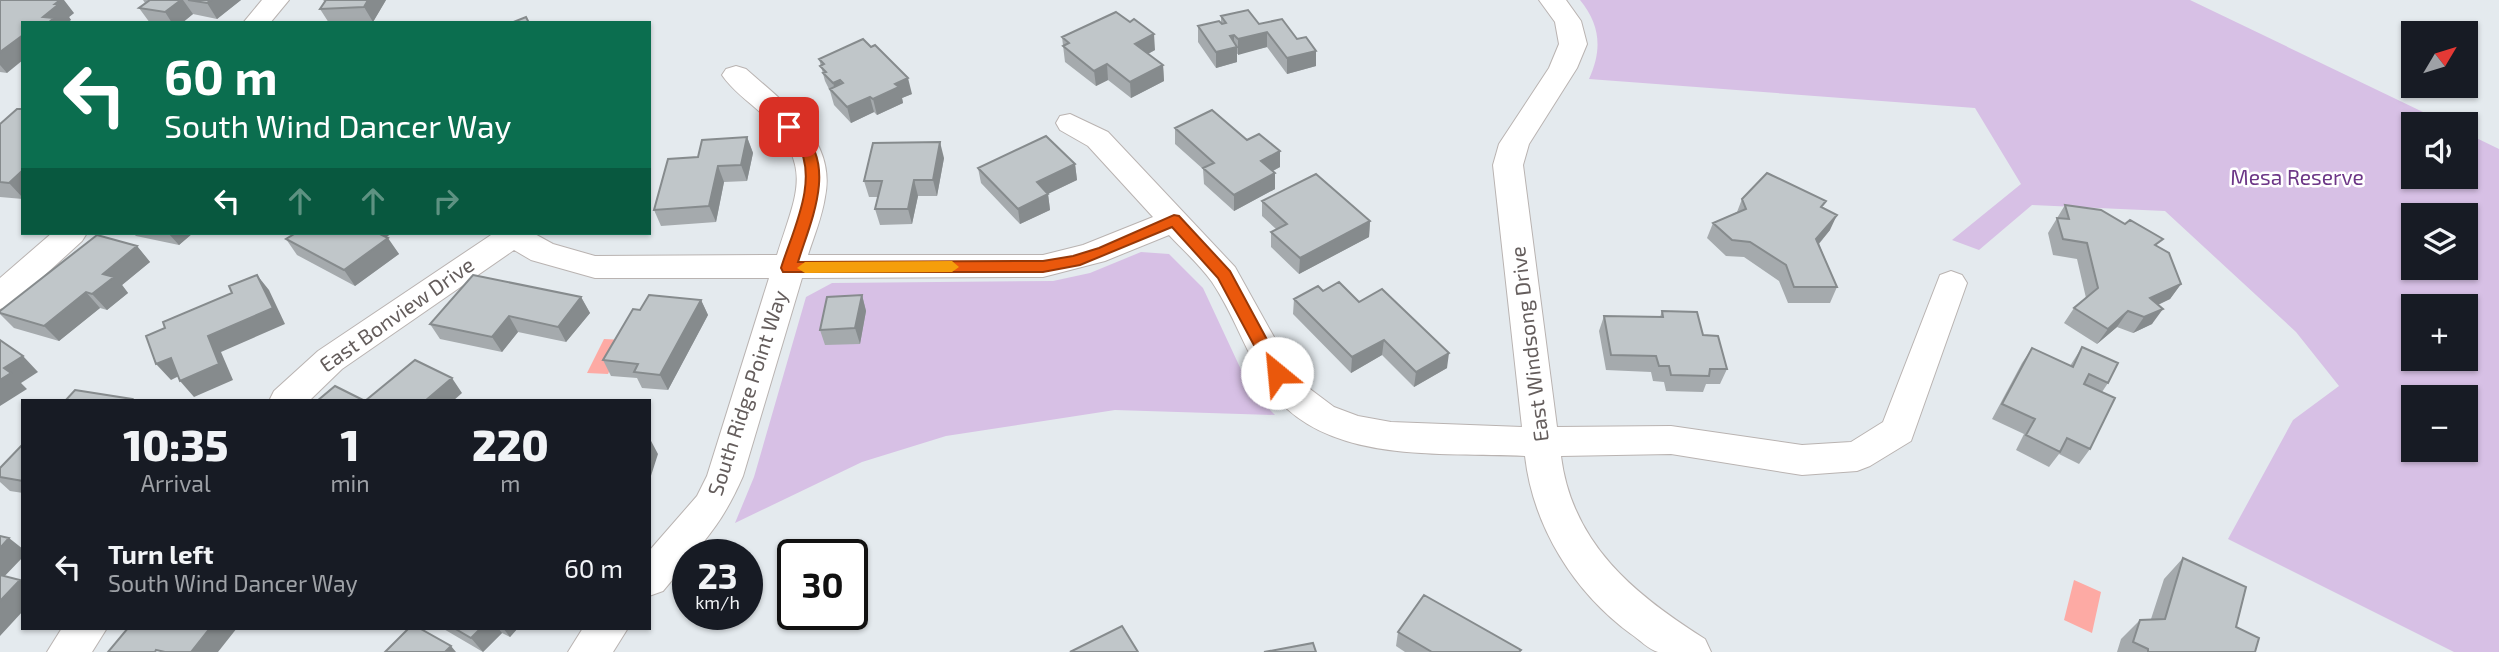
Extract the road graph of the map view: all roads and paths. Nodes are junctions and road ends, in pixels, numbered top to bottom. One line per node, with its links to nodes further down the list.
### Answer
1 (276, 0): 3 (street)
2 (1552, 0): 14 (street, East Windsong Drive)
3 (258, 21)
4 (736, 75): 10 (street, South Ridge Point Way)
5 (1070, 123): 6 (street)
6 (1174, 220): 10 (street); 14 (street)
7 (69, 235): 12 (street)
8 (510, 235): 13 (street, East Bonview Drive)
9 (513, 235): 10 (street)
10 (788, 268): 15 (street, South Ridge Point Way)
11 (1951, 284): 14 (street)
12 (0, 297)
13 (288, 399)
14 (1541, 442): 20 (street, East Windsong Drive)
15 (651, 577)
16 (86, 630): 18 (street)
17 (606, 630): 19 (street)
18 (67, 652)
19 (588, 652)
20 (1691, 652)

